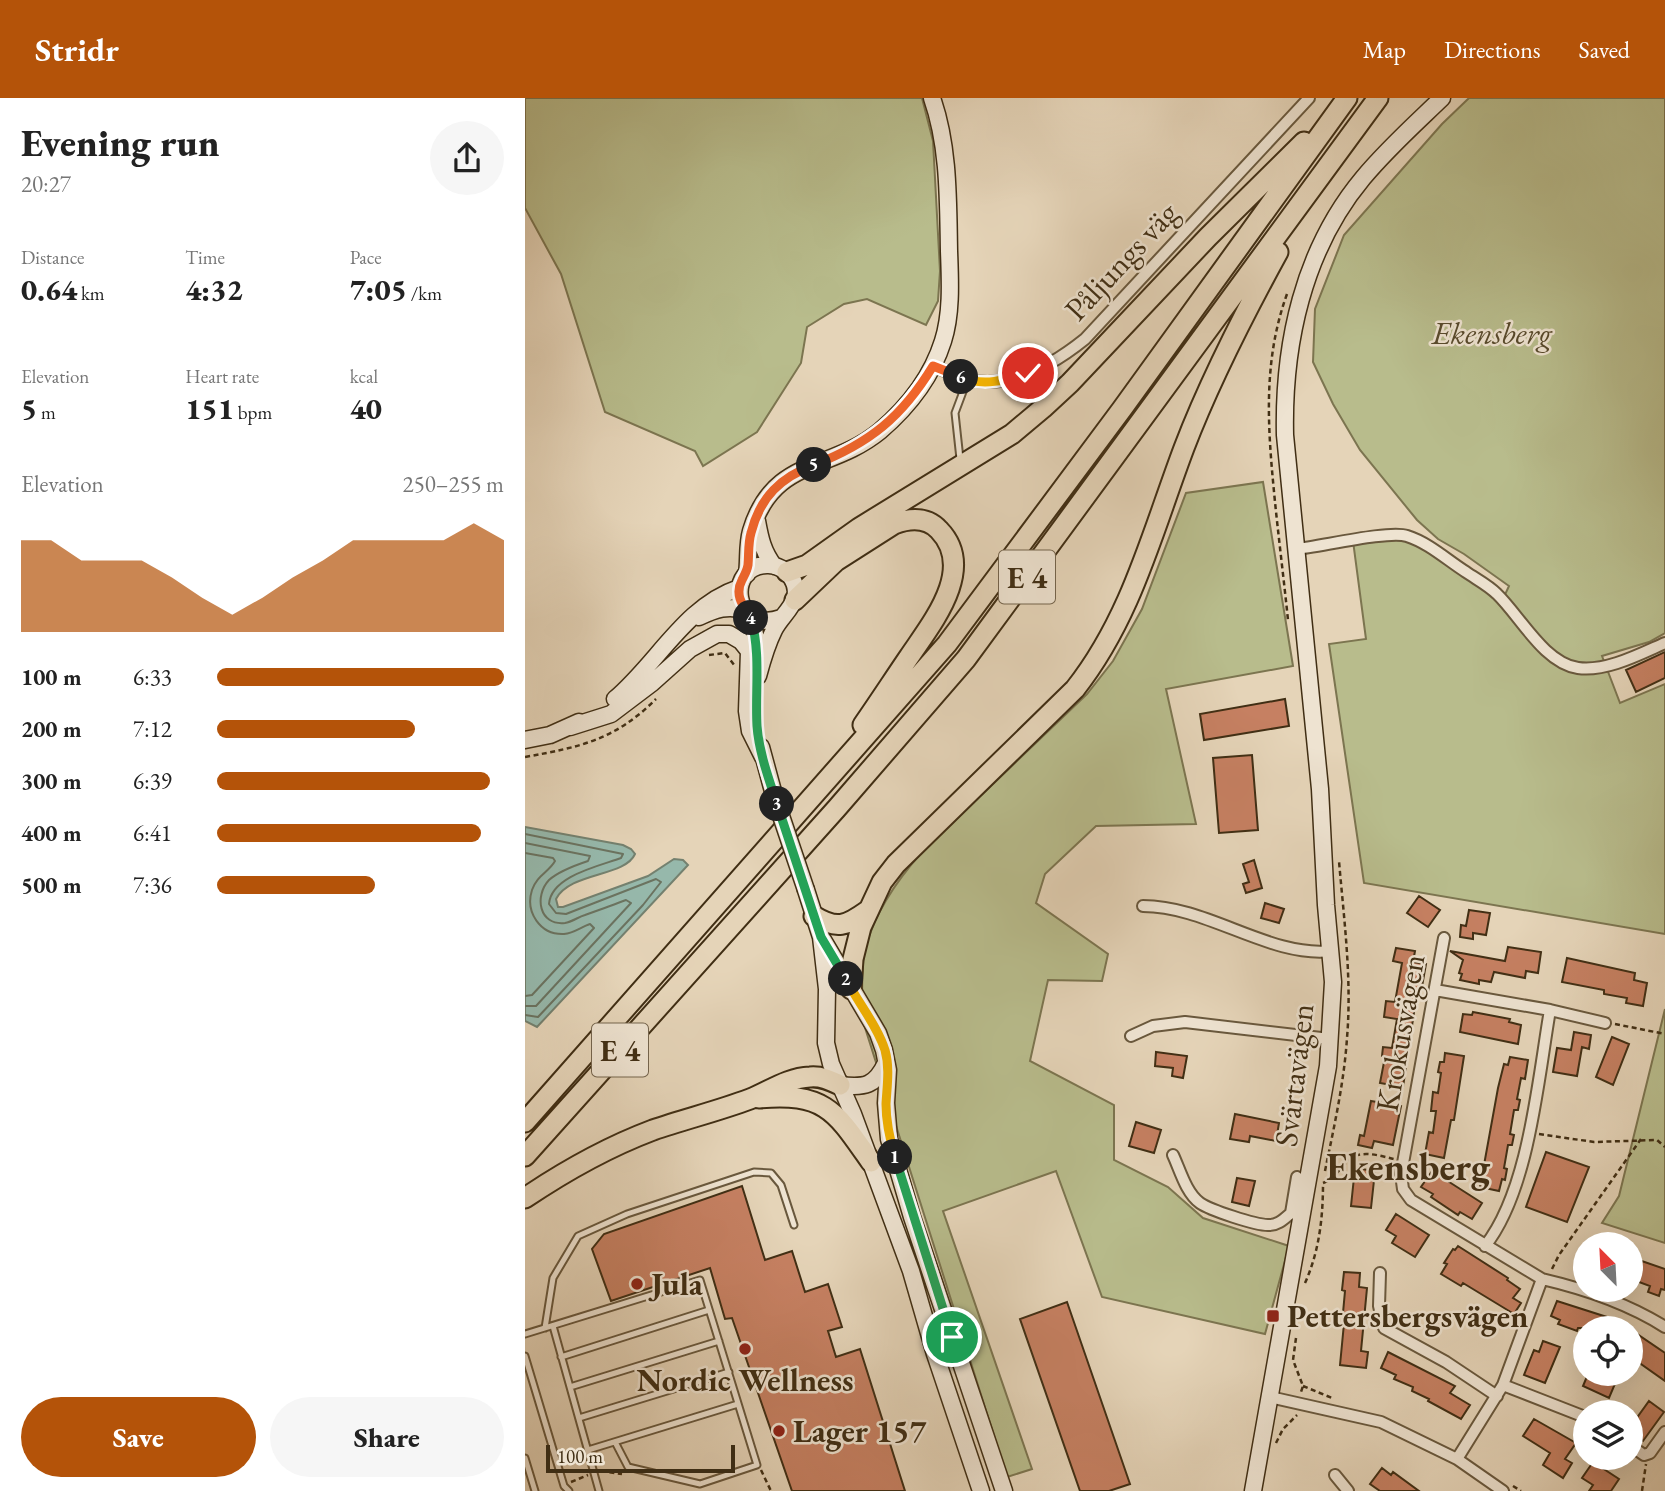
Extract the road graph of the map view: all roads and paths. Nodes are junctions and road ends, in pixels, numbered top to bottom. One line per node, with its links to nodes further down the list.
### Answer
1 (932, 98): 8 (main road)
2 (1309, 98): 9 (street, Påljungs väg)
3 (1378, 98): 6 (highway, E 4)
4 (1442, 98): 12 (main road, Svärtavägen)
5 (1347, 99): 10 (highway); 29 (highway, E 4)
6 (1312, 188): 31 (highway); 51 (highway, E 4)
7 (1288, 289): 19 (path)
8 (933, 366): 9 (street, Påljungs väg); 11 (main road)
9 (968, 380): 10 (lane)
10 (962, 466): 13 (highway)
11 (757, 519): 13 (main road); 14 (main road)
12 (1296, 550): 20 (street); 35 (main road, Svärtavägen)
13 (780, 569): 14 (main road); 15 (main road)
14 (743, 581): 16 (main road); 18 (main road)
15 (795, 600): 17 (main road); 29 (highway)
16 (748, 613): 17 (main road); 18 (main road); 23 (main road)
17 (781, 618): 23 (main road)
18 (688, 622): 25 (main road)
19 (1288, 624)
20 (1665, 643)
21 (705, 656): 22 (path)
22 (739, 674)
23 (758, 676): 28 (main road)
24 (658, 697): 27 (path)
25 (570, 727): 26 (main road); 28 (main road)
26 (525, 740)
27 (525, 757)
28 (763, 757): 32 (main road, bridge)
29 (818, 792): 46 (highway, E 4)
30 (1143, 906): 35 (street)
31 (867, 911): 32 (highway); 36 (highway)
32 (814, 916): 33 (main road)
33 (821, 937): 36 (main road); 44 (main road)
34 (1444, 938): 37 (street, Krokusvägen)
35 (1331, 951): 42 (main road, Svärtavägen)
36 (851, 989): 43 (main road)
37 (1435, 990): 38 (street); 53 (street, Krokusvägen)
38 (1550, 1010): 39 (street); 47 (street)
39 (1605, 1023): 40 (path)
40 (1665, 1034)
41 (1131, 1036): 42 (street)
42 (1330, 1040): 58 (main road, Svärtavägen)
43 (887, 1060): 44 (main road); 95 (main road)
44 (840, 1085): 45 (highway); 52 (main road)
45 (751, 1098): 52 (highway); 56 (highway)
46 (525, 1122)
47 (1529, 1133): 48 (path); 60 (street)
48 (1641, 1139): 49 (path); 62 (path)
49 (1665, 1147)
50 (1173, 1155): 58 (street)
51 (525, 1156)
52 (871, 1162): 94 (main road)
53 (1403, 1164): 55 (path); 60 (street, Krokusvägen)
54 (1297, 1177): 58 (street)
55 (1323, 1183)
56 (525, 1198)
57 (1323, 1212): 63 (path)
58 (1297, 1214): 77 (main road, Svärtavägen)
59 (794, 1225): 67 (lane)
60 (1485, 1246): 62 (street, Krokusvägen)
61 (1380, 1273): 76 (street)
62 (1544, 1279): 66 (street, Krokusvägen); 74 (street)
63 (1304, 1284)
64 (709, 1310): 65 (lane); 70 (lane); 72 (lane)
65 (552, 1326): 67 (lane); 72 (lane)
66 (1665, 1327)
67 (545, 1328): 69 (lane)
68 (1296, 1329): 79 (path)
69 (525, 1335)
70 (719, 1341): 73 (lane); 75 (lane)
71 (525, 1356): 92 (lane)
72 (561, 1357): 75 (lane)
73 (729, 1372): 78 (lane); 81 (lane)
74 (1503, 1385): 76 (street); 80 (street)
75 (570, 1387): 81 (lane)
76 (1497, 1396): 89 (street)
77 (1270, 1397): 79 (street); 96 (main road, Svärtavägen)
78 (739, 1404): 83 (lane); 83 (lane)
79 (1299, 1404): 84 (path); 89 (street)
80 (1573, 1412)
81 (579, 1418): 85 (lane)
82 (1665, 1432): 87 (street)
83 (615, 1442): 85 (lane)
84 (1275, 1445)
85 (588, 1450): 93 (lane)
86 (1643, 1454): 87 (street)
87 (1647, 1454): 99 (path)
88 (525, 1458): 91 (lane)
89 (1457, 1460): 98 (street)
90 (1335, 1475): 97 (street)
91 (535, 1491)
92 (569, 1491)
93 (599, 1491)
94 (981, 1491)
95 (1004, 1491)
96 (1253, 1491)
97 (1348, 1491)
98 (1503, 1491)
99 (1642, 1491)

